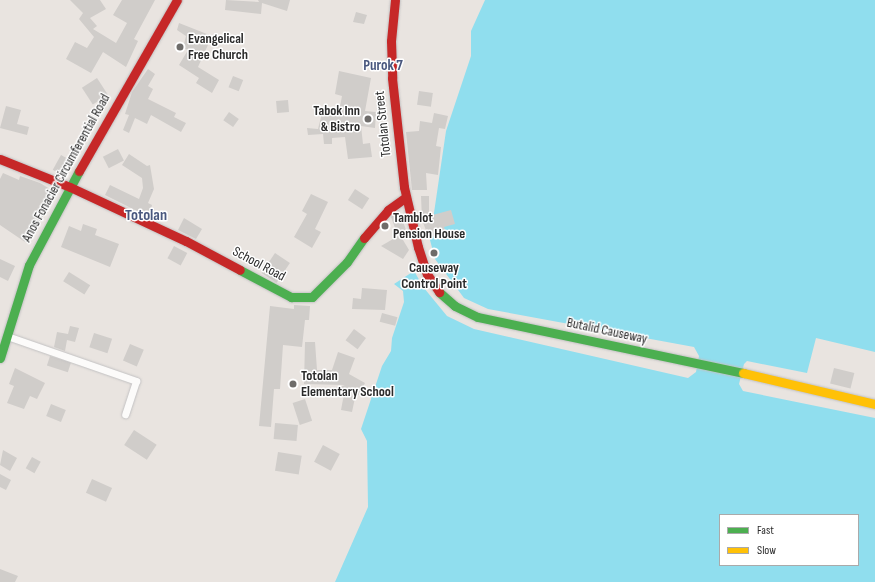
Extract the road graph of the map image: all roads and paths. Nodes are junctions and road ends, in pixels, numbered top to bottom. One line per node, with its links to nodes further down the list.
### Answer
1 (177, 0): 4 (main road, Anos Fonacier Circumferential Road)
2 (395, 0): 5 (main road, Totolan Street)
3 (0, 159): 4 (main road, School Road)
4 (70, 187): 5 (main road, School Road); 6 (main road, Anos Fonacier Circumferential Road)
5 (406, 197): 8 (main road, Butalid Causeway)
6 (7, 336): 7 (main road, Anos Fonacier Circumferential Road); 9 (street)
7 (0, 358)
8 (875, 404)
9 (125, 414)

